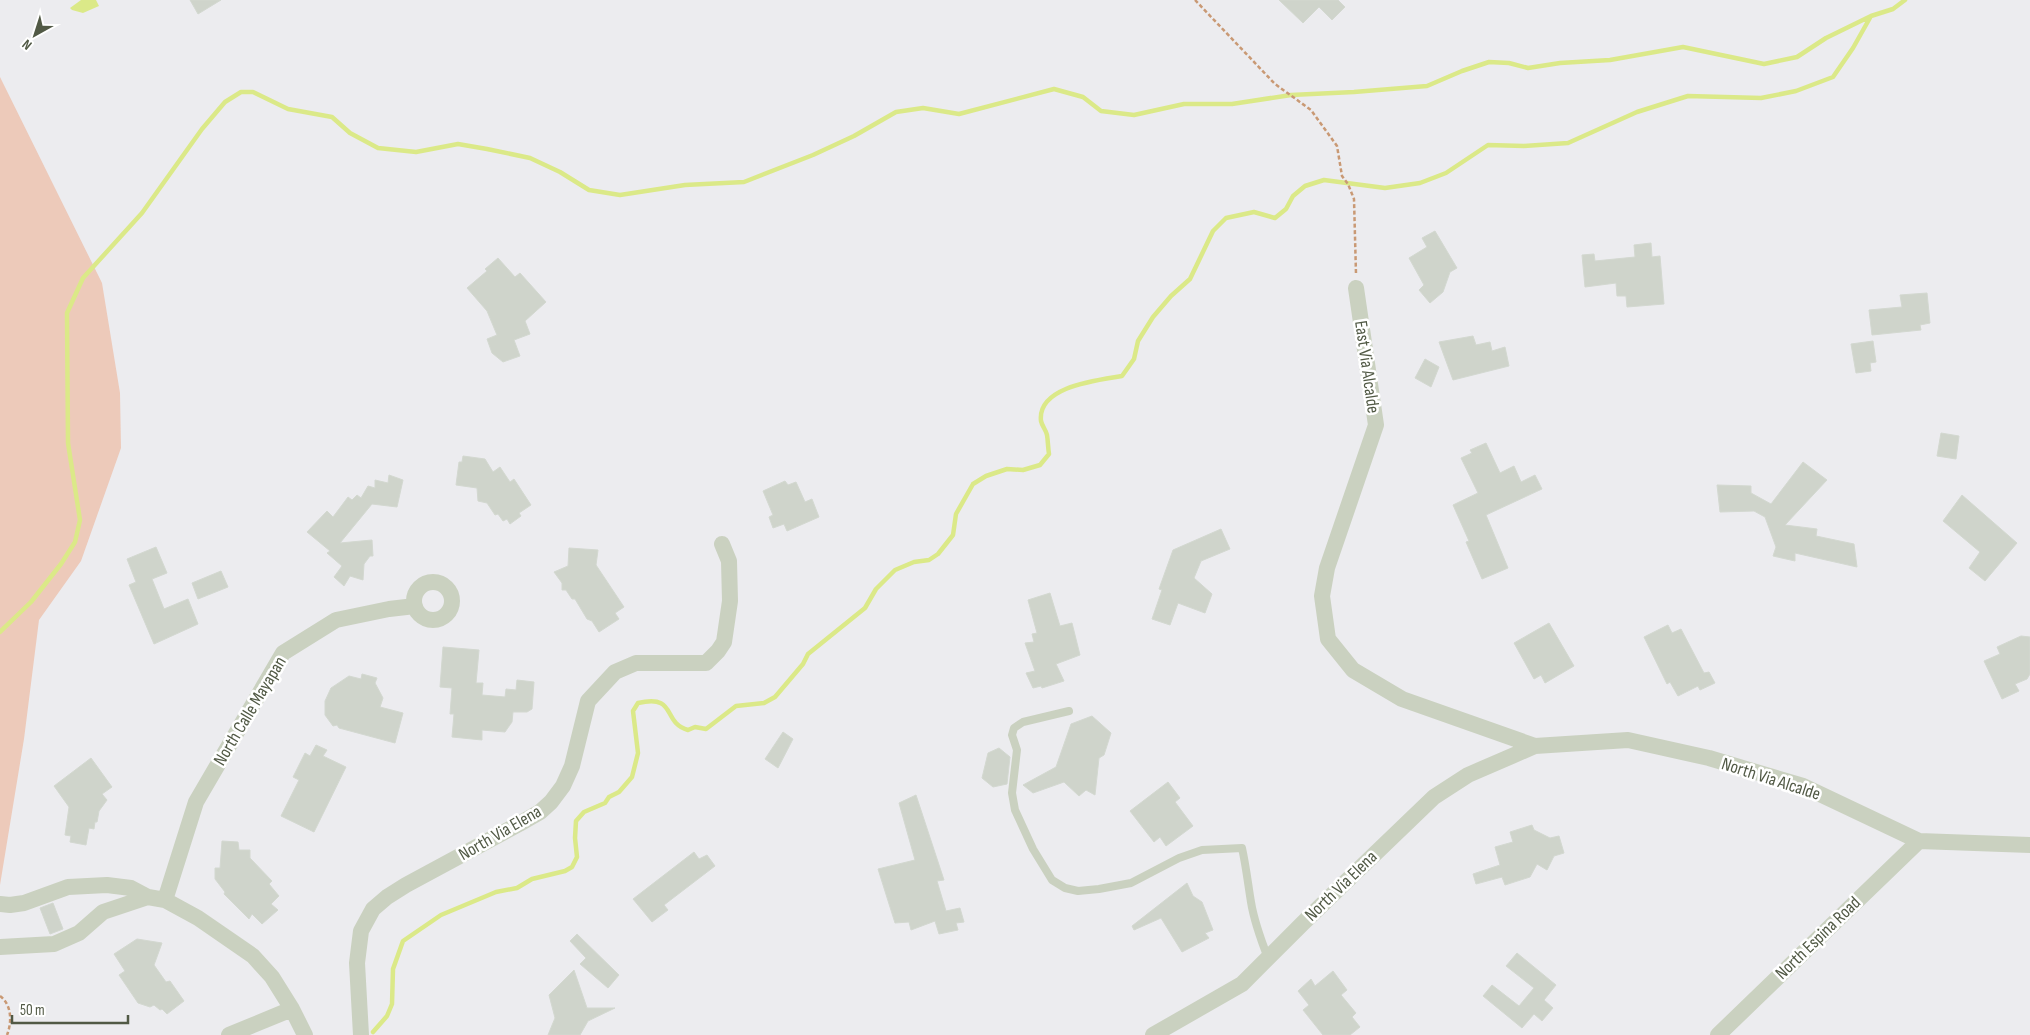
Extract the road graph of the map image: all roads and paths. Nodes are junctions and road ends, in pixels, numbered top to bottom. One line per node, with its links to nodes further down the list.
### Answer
1 (1195, 0): 2 (path)
2 (1356, 288): 6 (street, East Via Alcalde)
3 (722, 544): 19 (street, North Via Elena)
4 (415, 606): 10 (street, North Calle Mayapan)
5 (1069, 710): 13 (lane)
6 (1535, 746): 7 (street, North Via Alcalde); 13 (street, North Via Elena)
7 (1919, 841): 8 (street, North Via Alcalde); 21 (street, North Espina Road)
8 (2030, 845)
9 (148, 897): 10 (street); 11 (street); 12 (street)
10 (165, 900): 15 (street)
11 (0, 904)
12 (0, 947)
13 (1268, 958): 20 (street, North Via Elena)
14 (0, 996): 16 (path)
15 (292, 1008): 17 (street); 18 (street)
16 (7, 1035)
17 (229, 1035)
18 (305, 1035)
19 (361, 1035)
20 (1153, 1035)
21 (1718, 1035)

